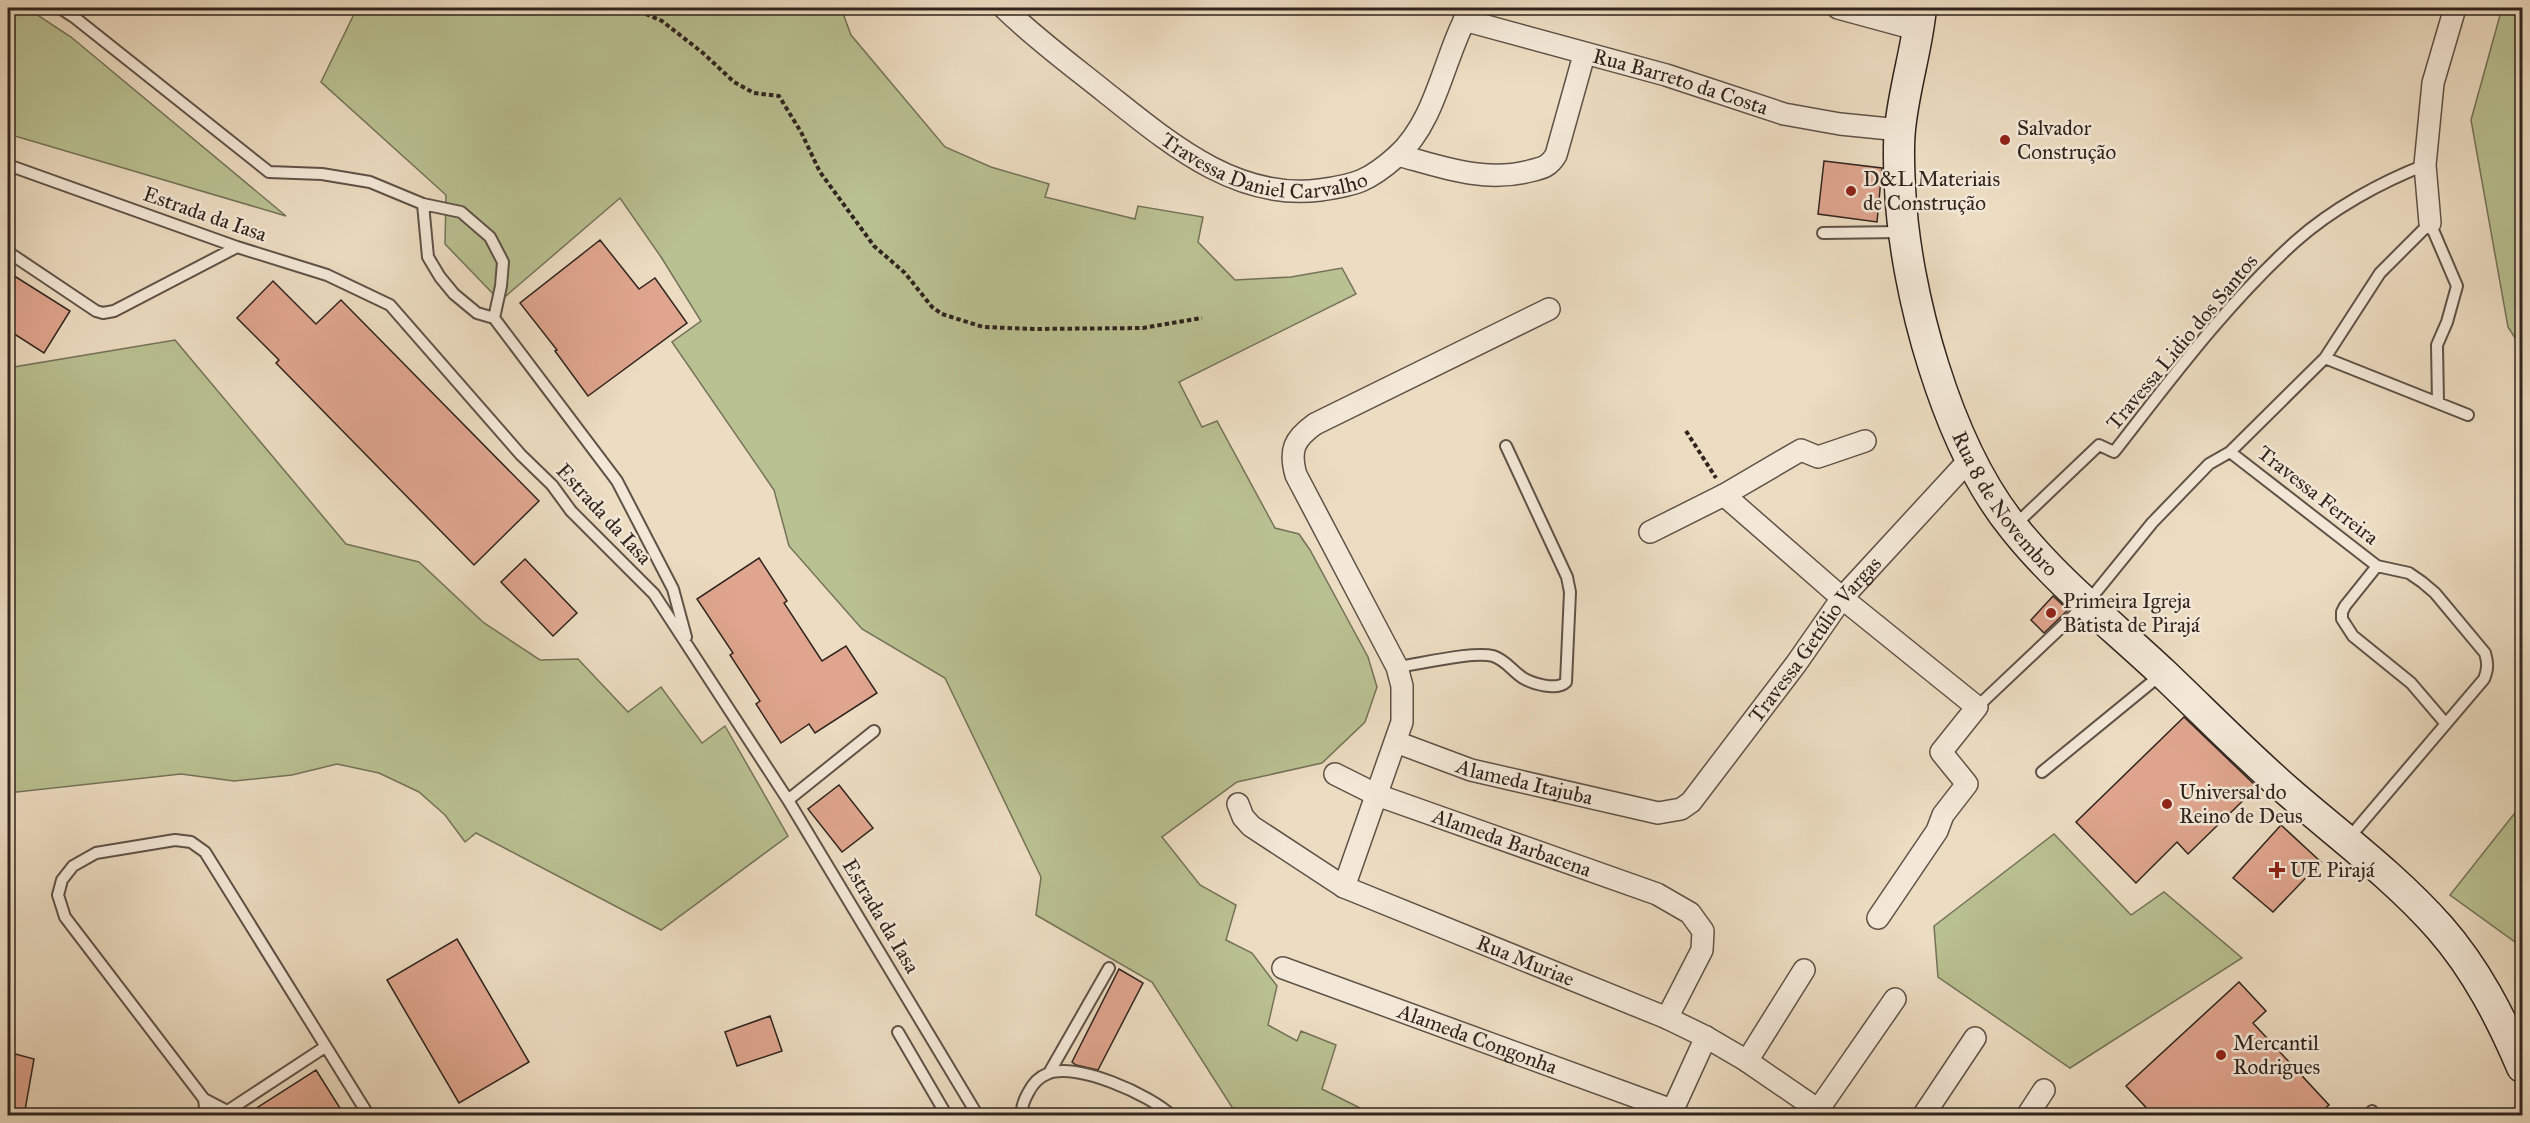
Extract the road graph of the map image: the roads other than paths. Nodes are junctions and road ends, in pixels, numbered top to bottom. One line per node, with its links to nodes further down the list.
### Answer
1 (60, 8): 12 (lane)
2 (1004, 8): 9 (street, Travessa Daniel Carvalho)
3 (1838, 8): 6 (street)
4 (2455, 8): 11 (street)
5 (1467, 14): 7 (street, Rua Barreto da Costa); 9 (street, Travessa Daniel Carvalho)
6 (1920, 19): 8 (main road, Rua 8 de Novembro)
7 (1584, 55): 8 (street, Rua Barreto da Costa); 9 (street)
8 (1900, 130): 14 (main road, Rua 8 de Novembro)
9 (1398, 155)
10 (8, 165): 16 (lane, Estrada da Iasa)
11 (2425, 165): 13 (street); 28 (lane, Travessa Lidio dos Santos)
12 (423, 204): 19 (lane); 19 (lane)
13 (2430, 223): 20 (lane); 21 (lane)
14 (1904, 232): 15 (lane); 26 (main road, Rua 8 de Novembro)
15 (1823, 233)
16 (237, 247): 17 (lane); 33 (lane, Estrada da Iasa)
17 (8, 252)
18 (1549, 309): 34 (street)
19 (494, 318): 33 (lane)
20 (2325, 357): 21 (lane); 25 (lane)
21 (2438, 403): 22 (lane)
22 (2468, 416)
23 (1865, 441): 27 (street)
24 (1506, 446): 34 (lane)
25 (2230, 452): 30 (lane, Travessa Ferreira); 32 (lane, Travessa Ferreira)
26 (1970, 459): 28 (main road, Rua 8 de Novembro); 31 (street, Travessa Getúlio Vargas)
27 (1724, 495): 29 (street); 31 (street)
28 (2013, 528): 32 (main road, Rua 8 de Novembro)
29 (1650, 532)
30 (2377, 566): 37 (lane); 37 (lane, Travessa Ferreira)
31 (1842, 598): 36 (street); 45 (street, Travessa Getúlio Vargas)
32 (2087, 603): 35 (main road, Rua 8 de Novembro); 36 (lane, Travessa Ferreira)
33 (689, 648): 43 (lane, Estrada da Iasa)
34 (1397, 667): 39 (street)
35 (2163, 673): 40 (lane); 46 (main road, Rua 8 de Novembro)
36 (1977, 707): 48 (street)
37 (2446, 723): 46 (lane)
38 (874, 731): 43 (lane)
39 (1396, 742): 42 (street); 45 (street, Alameda Itajuba)
40 (2042, 772)
41 (1335, 774): 42 (street, Alameda Barbacena)
42 (1377, 795): 47 (street); 53 (street, Alameda Barbacena)
43 (788, 800): 69 (lane, Estrada da Iasa)
44 (1238, 804): 47 (street, Rua Muriae)
45 (1658, 813)
46 (2346, 841): 59 (main road, Rua 8 de Novembro)
47 (1344, 887): 53 (street, Rua Muriae)
48 (1878, 918)
49 (1109, 968): 60 (lane)
50 (1283, 968): 63 (street, Alameda Congonha)
51 (1804, 970): 58 (street)
52 (1895, 999): 64 (street)
53 (1667, 1018): 55 (street, Rua Muriae)
54 (898, 1032): 68 (lane)
55 (1706, 1037): 58 (street, Rua Muriae); 63 (street)
56 (1975, 1038): 72 (street)
57 (325, 1047): 62 (lane); 65 (lane); 67 (lane)
58 (1747, 1061): 64 (street, Rua Muriae)
59 (2523, 1067)
60 (1048, 1073): 70 (lane); 71 (lane)
61 (2044, 1090): 73 (street)
62 (204, 1100): 65 (lane); 66 (lane)
63 (1671, 1113)
64 (1823, 1113)
65 (226, 1114)
66 (206, 1116)
67 (369, 1116)
68 (947, 1116)
69 (978, 1116)
70 (1022, 1116)
71 (1172, 1116)
72 (1923, 1116)
73 (2027, 1116)

